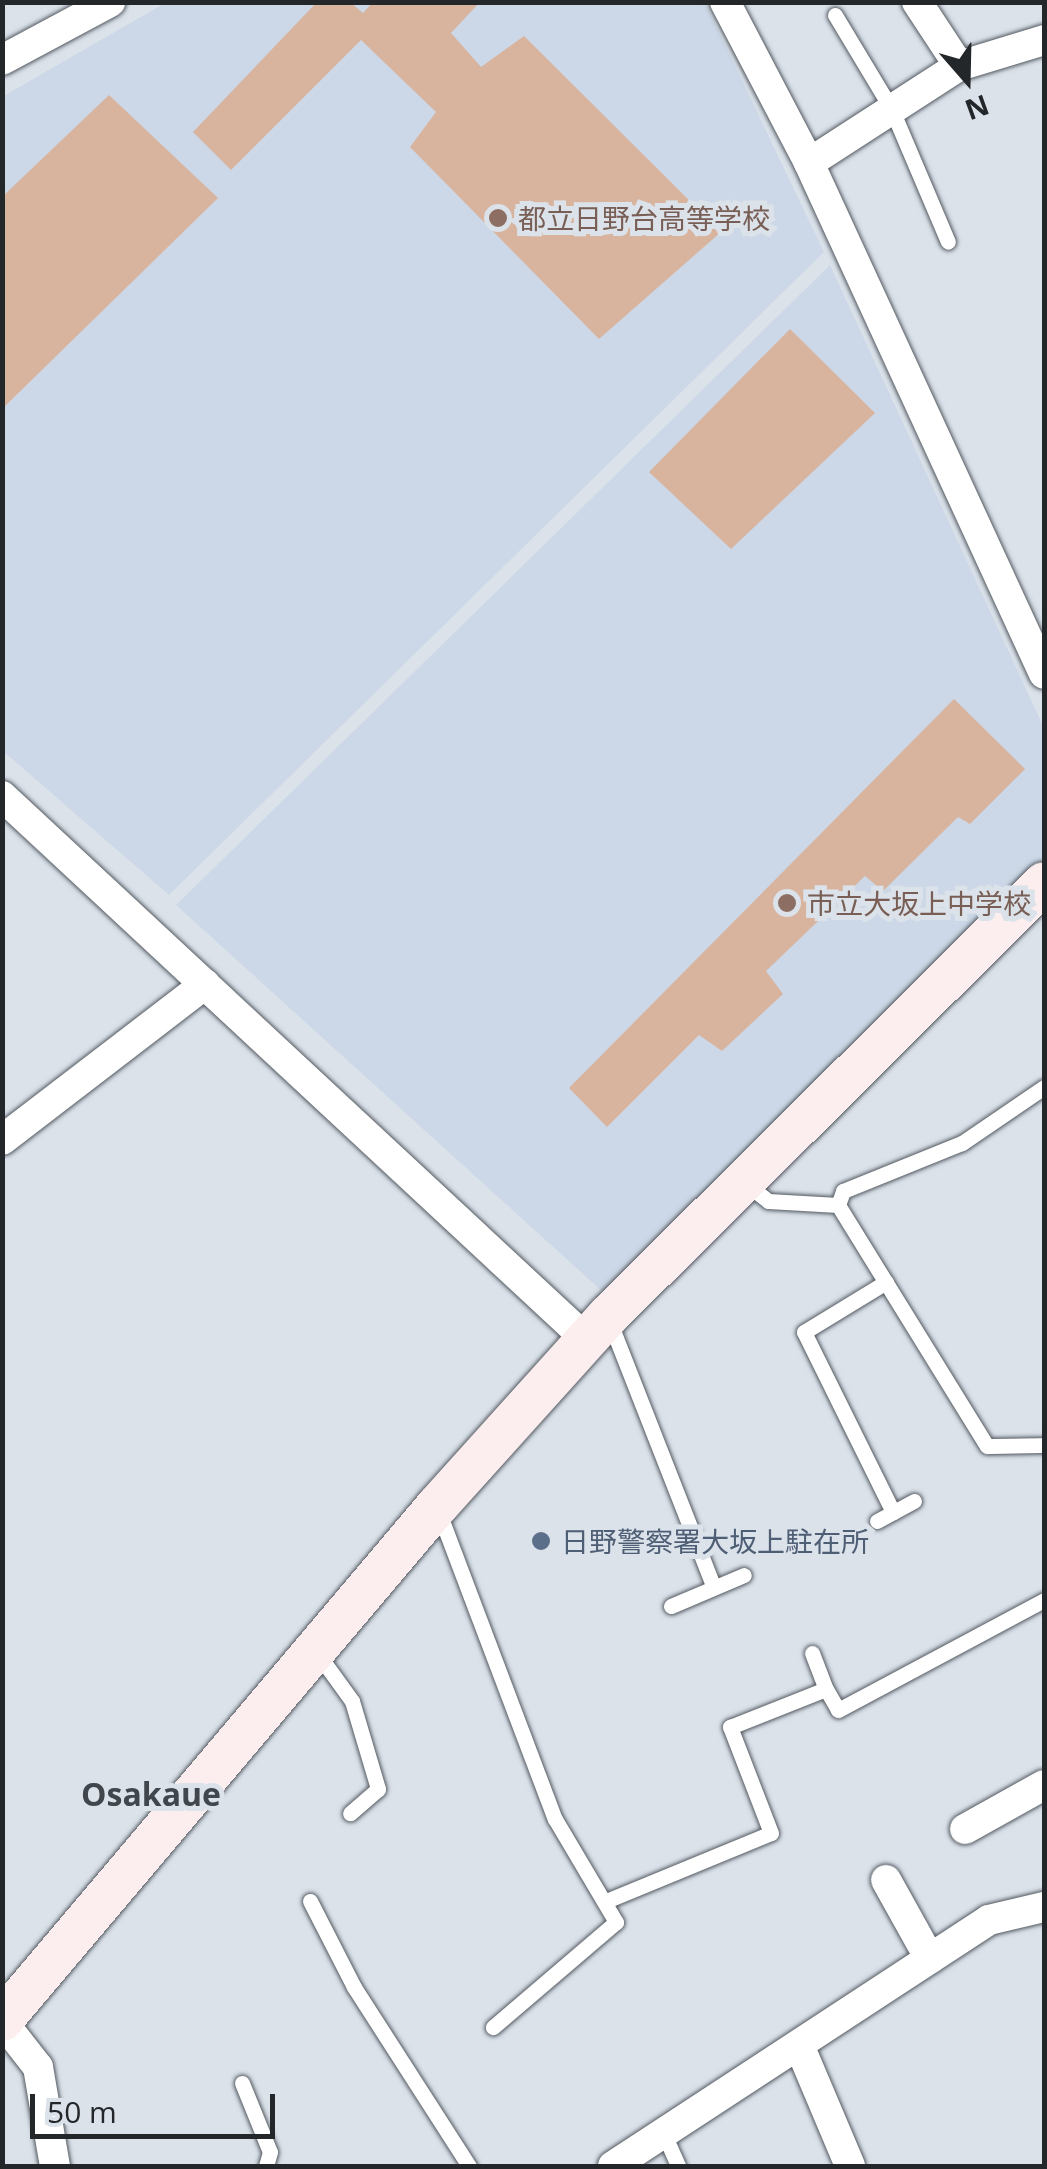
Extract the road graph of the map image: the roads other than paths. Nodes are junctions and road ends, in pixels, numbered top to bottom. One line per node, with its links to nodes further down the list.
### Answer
1 (110, 2): 6 (street)
2 (725, 2): 9 (street)
3 (916, 2): 7 (street)
4 (836, 16): 8 (lane)
5 (1044, 40): 7 (street)
6 (2, 60)
7 (960, 66): 8 (street)
8 (892, 110): 9 (street); 10 (lane)
9 (809, 163): 11 (street)
10 (948, 242)
11 (1044, 674)
12 (2, 796): 14 (street)
13 (1044, 883): 17 (street)
14 (205, 984): 16 (street); 20 (street)
15 (1044, 1087): 18 (lane)
16 (2, 1140)
17 (741, 1179): 18 (lane); 20 (street)
18 (838, 1205): 19 (lane)
19 (886, 1282): 21 (lane); 24 (lane)
20 (598, 1328): 23 (street); 27 (lane)
21 (1044, 1445)
22 (914, 1501): 24 (lane)
23 (437, 1506): 30 (street); 38 (lane)
24 (893, 1512): 25 (lane)
25 (877, 1521)
26 (744, 1575): 27 (lane)
27 (712, 1586): 29 (lane)
28 (1044, 1600): 32 (lane)
29 (671, 1606)
30 (317, 1652): 34 (lane); 41 (street)
31 (812, 1653): 32 (lane)
32 (826, 1689): 38 (lane)
33 (1044, 1785): 35 (street)
34 (350, 1812)
35 (966, 1829)
36 (886, 1880): 40 (street)
37 (310, 1901): 48 (lane)
38 (606, 1901): 42 (lane)
39 (1044, 1907): 40 (street)
40 (930, 1959): 43 (street)
41 (2, 2021): 46 (street)
42 (493, 2027)
43 (800, 2045): 45 (street); 51 (street)
44 (242, 2082): 47 (lane)
45 (664, 2134): 49 (street); 50 (lane)
46 (55, 2166)
47 (266, 2166)
48 (469, 2166)
49 (613, 2166)
50 (678, 2166)
51 (850, 2166)

